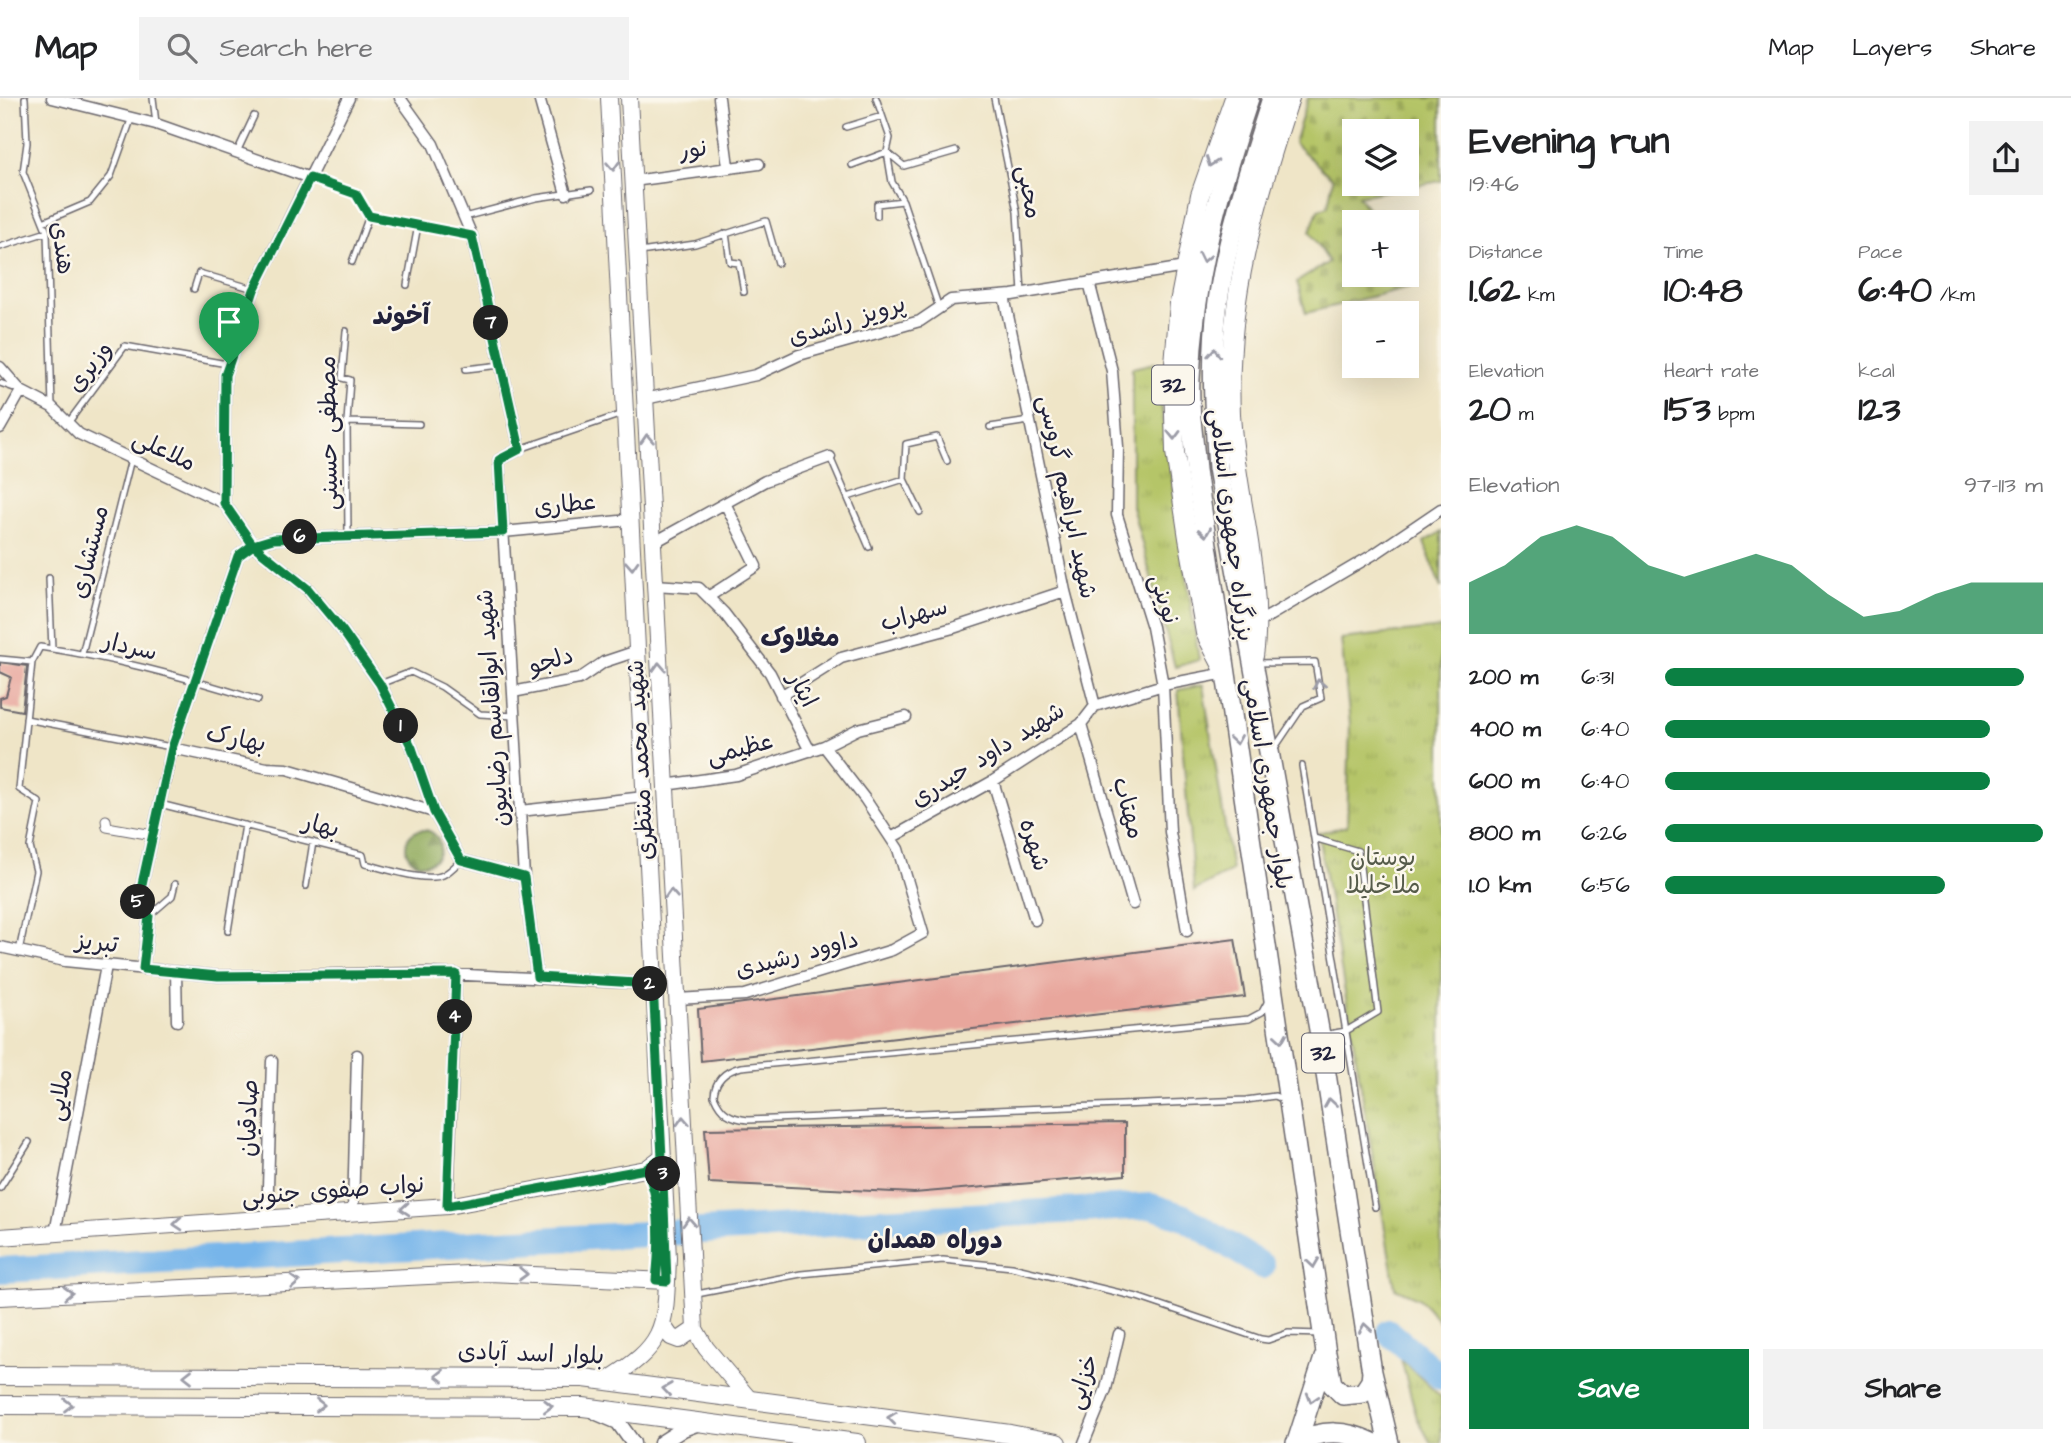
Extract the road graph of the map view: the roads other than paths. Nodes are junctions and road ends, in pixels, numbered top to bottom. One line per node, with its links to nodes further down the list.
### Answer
1 (25, 98): 35 (lane, هندی)
2 (52, 98): 18 (street)
3 (153, 98): 19 (lane)
4 (349, 98): 27 (street)
5 (400, 98): 34 (street)
6 (539, 98): 30 (street)
7 (609, 98): 62 (main road, شهید محمد منتظری, one-way to 62)
8 (629, 98): 28 (main road, شهید محمد منتظری)
9 (719, 98): 26 (street)
10 (876, 98): 17 (lane)
11 (994, 98): 50 (lane, محبی)
12 (1234, 98): 44 (main road, بلوار جمهوری اسلامی / 32, one-way to 44)
13 (1250, 98): 96 (highway, بزرگراه جمهوری اسلامی / 32, one-way to 96)
14 (1272, 98): 95 (highway, بزرگراه جمهوری اسلامی / 32, one-way to 14)
15 (1290, 98): 89 (main road, بلوار جمهوری اسلامی / 32)
16 (254, 116): 22 (lane)
17 (882, 116): 20 (lane); 23 (lane)
18 (132, 117): 19 (street); 35 (lane)
19 (156, 124): 22 (street)
20 (846, 127)
21 (956, 151): 23 (lane)
22 (237, 152): 27 (street)
23 (887, 152): 25 (lane); 31 (lane)
24 (760, 164): 26 (street, نور)
25 (852, 165)
26 (728, 166): 28 (street, نور)
27 (310, 178): 32 (lane); 48 (street)
28 (633, 181): 41 (main road, شهید محمد منتظری)
29 (591, 190): 30 (lane)
30 (566, 194): 34 (lane)
31 (903, 201): 33 (lane); 52 (lane)
32 (369, 216): 36 (lane); 42 (lane)
33 (877, 216)
34 (464, 217): 39 (street)
35 (43, 222): 37 (lane, هندی)
36 (418, 225): 39 (lane); 46 (lane)
37 (47, 232): 40 (lane); 61 (lane, هندی)
38 (726, 233): 41 (lane); 43 (lane); 49 (lane)
39 (472, 236): 55 (street)
40 (0, 247)
41 (637, 252): 60 (main road, شهید محمد منتظری)
42 (352, 262)
43 (778, 263)
44 (1185, 267): 45 (street, پرویز راشدی); 96 (main road, بلوار جمهوری اسلامی / 32, one-way to 96)
45 (1089, 282): 50 (street, پرویز راشدی); 99 (street, نوینی)
46 (407, 285)
47 (194, 289): 48 (lane)
48 (254, 290): 54 (street)
49 (744, 292)
50 (1022, 293): 51 (street, پرویز راشدی)
51 (1004, 296): 52 (street, پرویز راشدی); 63 (street, شهید ابراهیم گروسی)
52 (939, 308): 60 (street, پرویز راشدی)
53 (346, 331): 64 (lane, مصطفی حسینی)
54 (229, 364): 65 (lane, وزیری); 75 (street)
55 (501, 365): 57 (lane); 69 (street)
56 (0, 367): 59 (street)
57 (466, 369)
58 (0, 383): 59 (lane)
59 (21, 391): 61 (street, ملاعلی); 68 (street)
60 (645, 399): 82 (main road, شهید محمد منتظری, one-way to 60)
61 (52, 407): 65 (street, ملاعلی)
62 (625, 412): 69 (lane); 79 (main road, شهید محمد منتظری)
63 (1029, 421): 67 (lane); 87 (street, شهید ابراهیم گروسی)
64 (347, 422): 66 (lane); 81 (lane, مصطفی حسینی)
65 (68, 423): 71 (street, ملاعلی)
66 (419, 424)
67 (990, 427)
68 (0, 428)
69 (520, 449): 80 (street, شهید ابوالقاسم رضاییون)
70 (830, 457): 74 (lane); 76 (street)
71 (131, 459): 75 (street, ملاعلی); 92 (lane, مستشاری)
72 (947, 461): 73 (lane)
73 (904, 480): 74 (lane); 78 (lane)
74 (848, 497): 84 (lane)
75 (224, 503): 83 (street)
76 (725, 503): 82 (street); 88 (street)
77 (1441, 509): 89 (street)
78 (920, 512)
79 (630, 520): 80 (street, عطاری); 91 (main road, شهید محمد منتظری, one-way to 91)
80 (503, 532): 81 (street, عطاری); 100 (street, شهید ابوالقاسم رضاییون)
81 (348, 534): 83 (street, عطاری)
82 (653, 543): 86 (main road, شهید محمد منتظری)
83 (253, 545): 97 (street); 98 (street)
84 (869, 547)
85 (49, 578): 90 (lane)
86 (655, 585): 88 (street, ایثار); 114 (main road, شهید محمد منتظری, one-way to 86)
87 (1065, 591): 101 (street, سهراب); 103 (street, شهید ابراهیم گروسی)
88 (708, 597): 101 (street, ایثار)
89 (1259, 622): 95 (main road, بلوار جمهوری اسلامی / 32)
90 (52, 649): 92 (lane, سردار); 94 (lane)
91 (637, 651): 100 (street, دلجو); 115 (main road, شهید محمد منتظری)
92 (82, 654): 97 (lane, سردار)
93 (0, 659): 94 (lane)
94 (32, 662): 106 (lane)
95 (1253, 663): 111 (highway, بلوار جمهوری اسلامی / 32); 111 (lane, one-way to 95)
96 (1226, 673): 99 (street, شهید داود حیدری); 142 (highway, بلوار جمهوری اسلامی / 32, one-way to 142)
97 (193, 679): 102 (lane, سردار); 109 (street)
98 (380, 684): 104 (lane); 118 (street)
99 (1163, 684): 103 (street, شهید داود حیدری); 133 (street, نوینی)
100 (513, 692): 104 (street, شهید ابوالقاسم رضاییون)
101 (781, 696): 110 (street, ایثار)
102 (258, 700)
103 (1095, 706): 107 (street, شهید داود حیدری)
104 (514, 716): 117 (street, شهید ابوالقاسم رضاییون)
105 (906, 717): 108 (street, عظیمی)
106 (26, 719): 109 (lane, بهارک); 135 (lane)
107 (1081, 724): 113 (street, شهید داود حیدری); 129 (street, مهتاب)
108 (824, 746): 110 (street, عظیمی); 122 (street)
109 (172, 748): 116 (street); 118 (street, بهارک)
110 (810, 751): 114 (street, عظیمی)
111 (1270, 755): 146 (highway, بلوار جمهوری اسلامی / 32)
112 (1302, 766): 123 (lane)
113 (993, 781): 122 (street, شهید داود حیدری); 131 (street, شهره)
114 (666, 785): 143 (main road, شهید محمد منتظری, one-way to 114)
115 (644, 796): 117 (street); 141 (main road, شهید محمد منتظری)
116 (160, 804): 120 (lane, بهار); 121 (street)
117 (520, 811): 126 (street, شهید ابوالقاسم رضاییون)
118 (434, 812): 125 (street)
119 (106, 820): 121 (street)
120 (245, 825): 124 (lane, بهار); 132 (lane)
121 (153, 835): 130 (street)
122 (891, 838): 143 (street, داوود رشیدی)
123 (1314, 838): 145 (lane); 145 (lane)
124 (313, 842): 125 (lane, بهار); 128 (lane)
125 (461, 860): 126 (street)
126 (524, 877): 140 (street, شهید ابوالقاسم رضاییون)
127 (175, 884): 130 (lane)
128 (306, 886)
129 (1133, 904)
130 (149, 916): 137 (street)
131 (1035, 920)
132 (228, 931)
133 (1187, 931)
134 (0, 947): 135 (street, تبریز)
135 (19, 951): 136 (street, تبریز)
136 (106, 966): 137 (street, تبریز); 159 (street, ملایی)
137 (143, 969): 138 (street, تبریز)
138 (176, 972): 139 (street, تبریز); 144 (street)
139 (456, 974): 140 (street, تبریز); 155 (street)
140 (537, 977): 141 (street, تبریز)
141 (653, 984): 151 (main road, شهید محمد منتظری)
142 (1273, 989): 149 (highway, بلوار جمهوری اسلامی / 32, one-way to 149); 149 (lane)
143 (677, 999): 162 (main road, شهید محمد منتظری, one-way to 143)
144 (177, 1021)
145 (1346, 1031): 146 (lane); 156 (lane)
146 (1320, 1035): 169 (highway, بلوار جمهوری اسلامی / 32, one-way to 146)
147 (357, 1055): 157 (street)
148 (272, 1061): 158 (street, صادقیان)
149 (1291, 1108): 167 (highway, بلوار جمهوری اسلامی / 32, one-way to 167)
150 (29, 1142): 154 (lane)
151 (662, 1157): 152 (main road, نواب صفوی جنوبی); 153 (main road, شهید محمد منتظری)
152 (646, 1169): 153 (main road); 155 (main road, نواب صفوی جنوبی)
153 (659, 1184): 161 (main road, شهید محمد منتظری)
154 (0, 1188)
155 (447, 1206): 157 (main road, نواب صفوی جنوبی, one-way to 157)
156 (1375, 1207)
157 (354, 1212): 158 (main road, نواب صفوی جنوبی)
158 (267, 1218): 159 (main road, نواب صفوی جنوبی, one-way to 159)
159 (55, 1233): 160 (main road, نواب صفوی جنوبی)
160 (0, 1237)
161 (662, 1280): 163 (main road, one-way to 161); 164 (main road, شهید محمد منتظری)
162 (694, 1294): 165 (main road, شهید محمد منتظری); 167 (lane)
163 (0, 1297)
164 (664, 1327): 165 (main road); 173 (main road)
165 (695, 1329): 174 (main road)
166 (1119, 1334): 184 (street, خزایی)
167 (1322, 1334): 168 (highway, بلوار جمهوری اسلامی / 32)
168 (1326, 1353): 169 (highway); 185 (highway, بلوار جمهوری اسلامی / 32, one-way to 185)
169 (1372, 1372): 187 (highway, بلوار جمهوری اسلامی / 32)
170 (0, 1376): 171 (main road, بلوار اسد آبادی, one-way to 170)
171 (234, 1376): 172 (main road, بلوار اسد آبادی); 176 (main road)
172 (279, 1376): 173 (main road, بلوار اسد آبادی, one-way to 172); 177 (main road)
173 (606, 1381): 174 (main road, بلوار اسد آبادی, one-way to 173)
174 (750, 1400): 183 (main road, بلوار اسد آبادی, one-way to 174)
175 (0, 1405): 176 (main road, بلوار اسد آبادی, one-way to 176)
176 (234, 1405): 177 (main road, بلوار اسد آبادی)
177 (279, 1405): 178 (main road, بلوار اسد آبادی, one-way to 178)
178 (583, 1407): 179 (main road, بلوار اسد آبادی); 180 (street)
179 (702, 1423): 181 (street); 182 (main road, بلوار اسد آبادی)
180 (633, 1443)
181 (661, 1443)
182 (857, 1443)
183 (1057, 1443)
184 (1084, 1443)
185 (1296, 1443): 186 (highway, 32)
186 (1373, 1443)
187 (1389, 1443)

